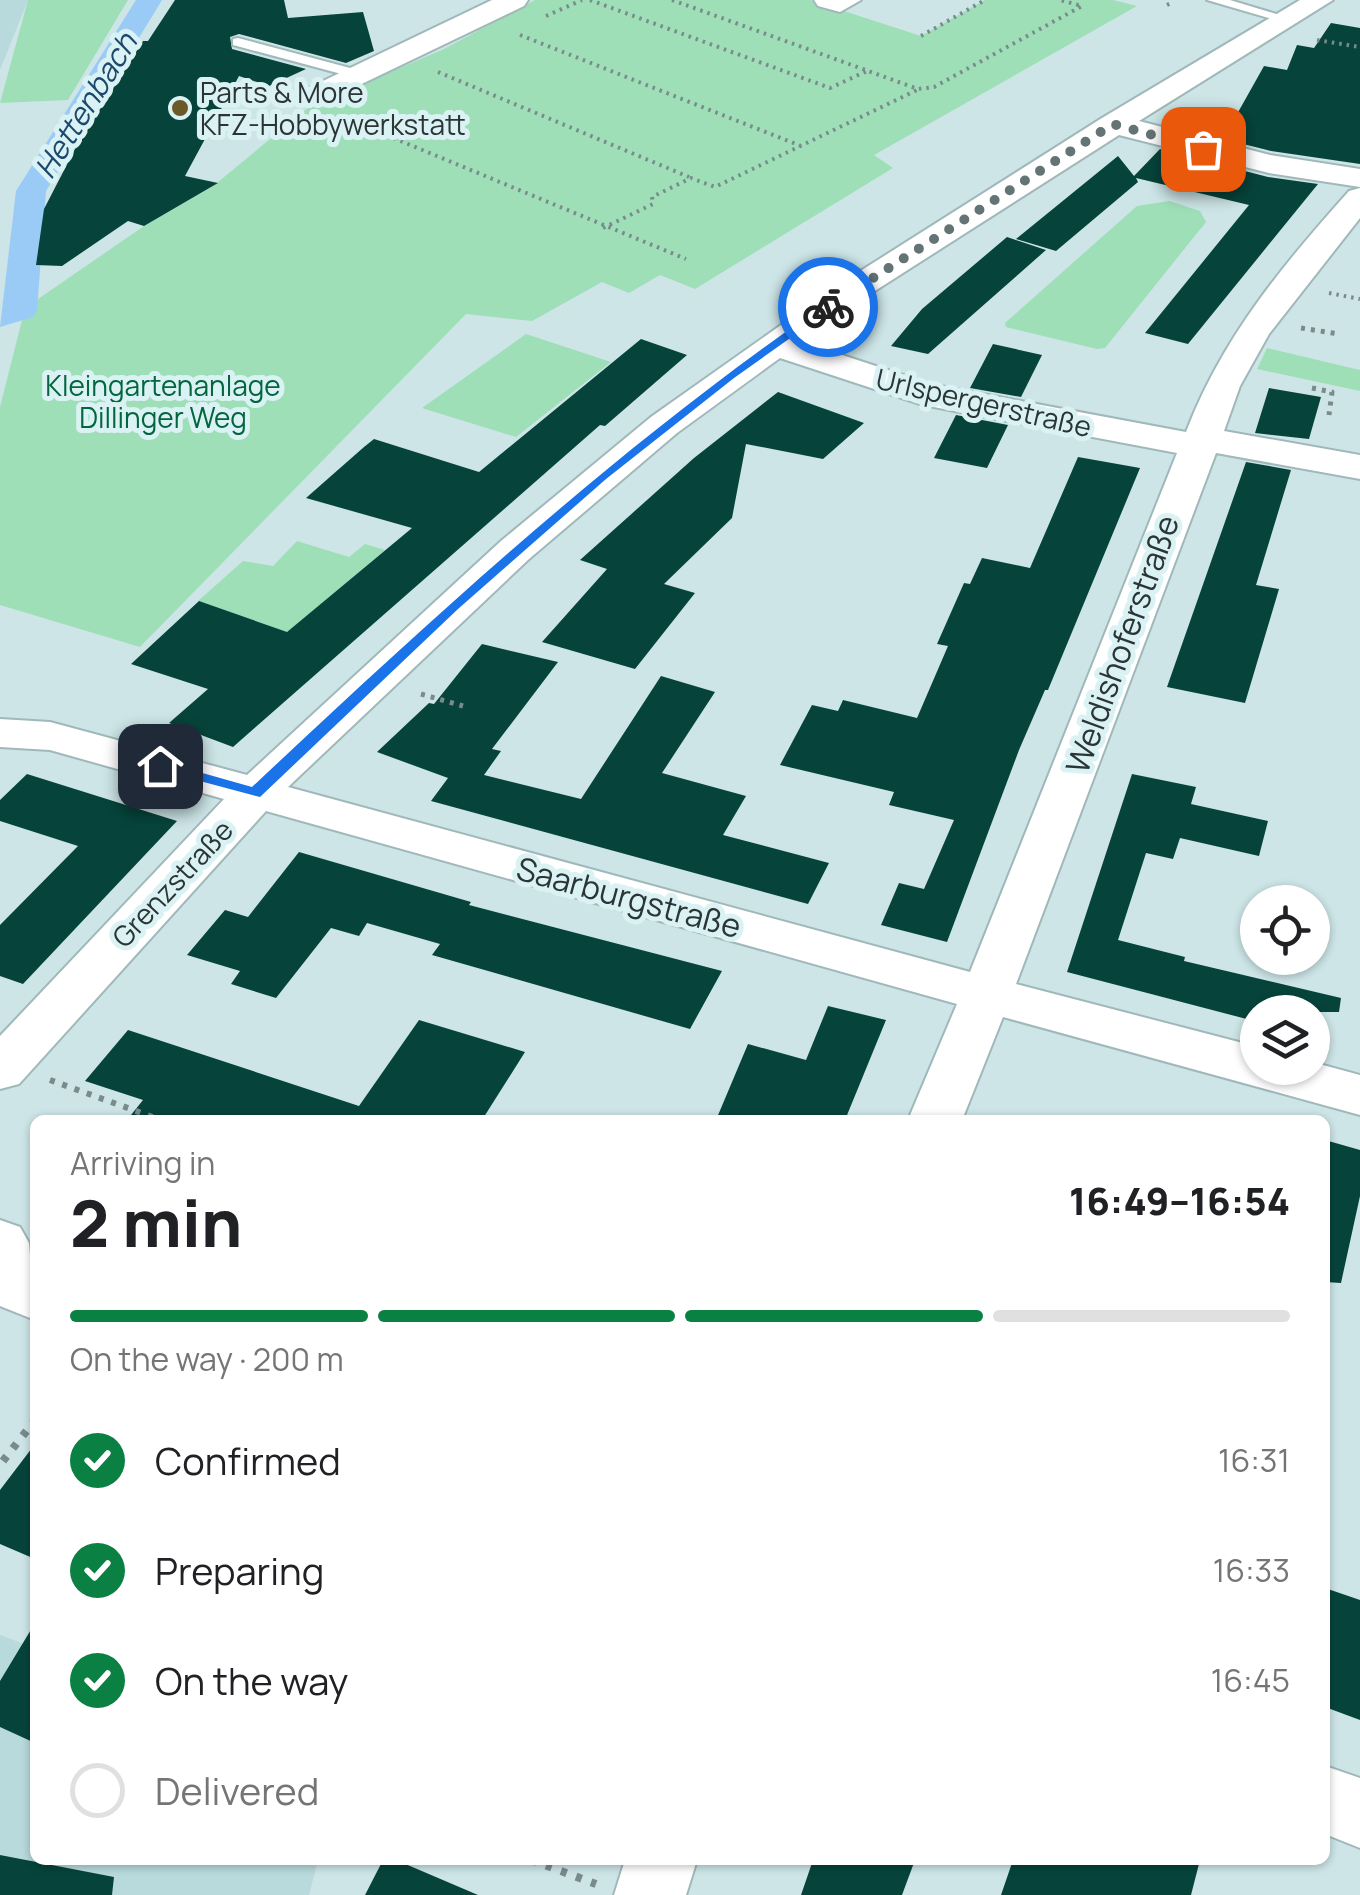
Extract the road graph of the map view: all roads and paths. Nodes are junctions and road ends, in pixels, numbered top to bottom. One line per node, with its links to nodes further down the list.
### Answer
1 (582, 0): 11 (path)
2 (590, 0): 14 (path)
3 (672, 0): 14 (path)
4 (828, 0): 5 (street)
5 (848, 0)
6 (985, 0): 12 (path)
7 (1060, 0): 17 (path)
8 (1214, 0): 9 (lane)
9 (1303, 10): 20 (street, Grenzstraße)
10 (521, 12): 16 (street); 21 (path)
11 (546, 16)
12 (922, 36)
13 (238, 42): 16 (lane)
14 (868, 70): 17 (path)
15 (436, 71): 22 (path)
16 (360, 76): 18 (street)
17 (918, 89): 21 (path)
18 (310, 98)
19 (337, 114): 25 (path)
20 (1113, 124): 23 (street); 27 (street, Grenzstraße)
21 (802, 146): 22 (path)
22 (690, 178): 25 (path)
23 (1360, 178)
24 (1360, 198): 30 (street, Weldishoferstraße)
25 (603, 228): 26 (path)
26 (686, 259)
27 (773, 344): 30 (street, Urlspergerstraße); 33 (street, Grenzstraße)
28 (1312, 388): 29 (path)
29 (1329, 414)
30 (1201, 442): 31 (street, Urlspergerstraße); 34 (street, Weldishoferstraße)
31 (1360, 467)
32 (0, 733): 33 (street, Saarburgstraße)
33 (255, 793): 34 (street, Saarburgstraße); 36 (street, Grenzstraße)
34 (988, 994): 35 (street, Saarburgstraße); 40 (street, Weldishoferstraße)
35 (1240, 1062)
36 (3, 1067): 39 (path)
37 (1322, 1085): 38 (street, Saarburgstraße)
38 (1360, 1096)
39 (146, 1115)
40 (937, 1115)
41 (30, 1426): 42 (path)
42 (3, 1461)
43 (1330, 1802): 44 (street)
44 (1360, 1812)
45 (557, 1865): 46 (path)
46 (639, 1881)

